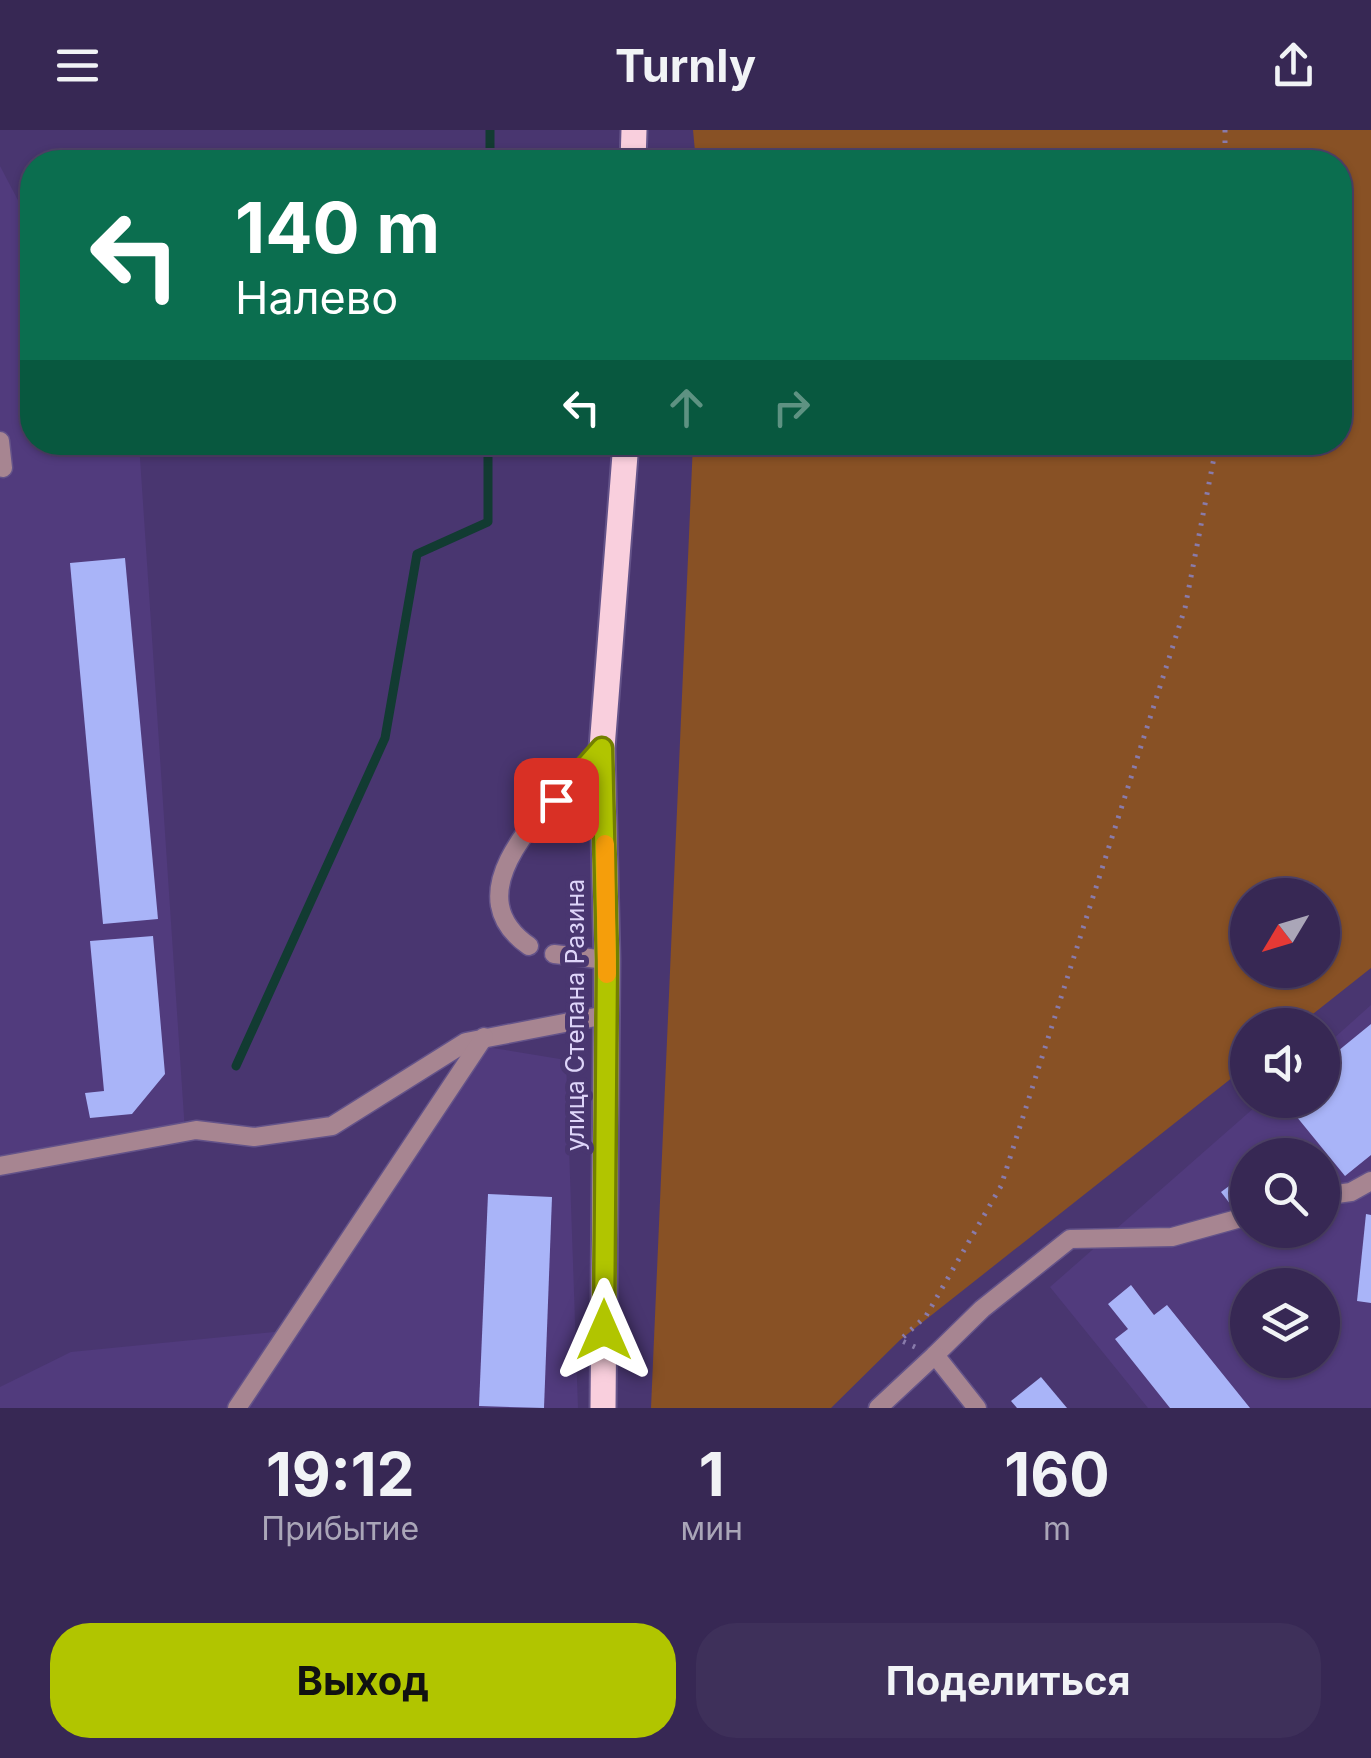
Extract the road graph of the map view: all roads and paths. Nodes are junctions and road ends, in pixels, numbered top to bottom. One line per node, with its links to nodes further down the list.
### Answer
1 (0, 441): 4 (street)
2 (625, 455): 5 (main road, улица Степана Разина)
3 (1214, 455): 15 (path)
4 (4, 468)
5 (602, 748): 6 (street); 8 (main road, улица Степана Разина)
6 (530, 946)
7 (554, 954): 8 (street)
8 (607, 960): 9 (main road, улица Степана Разина)
9 (606, 1016): 10 (street); 17 (main road, улица Степана Разина)
10 (484, 1037): 11 (street); 16 (street)
11 (0, 1166)
12 (1371, 1180): 13 (street)
13 (1340, 1194)
14 (1230, 1221): 15 (street)
15 (935, 1355): 18 (street); 19 (street)
16 (237, 1408)
17 (604, 1408)
18 (878, 1408)
19 (977, 1408)

